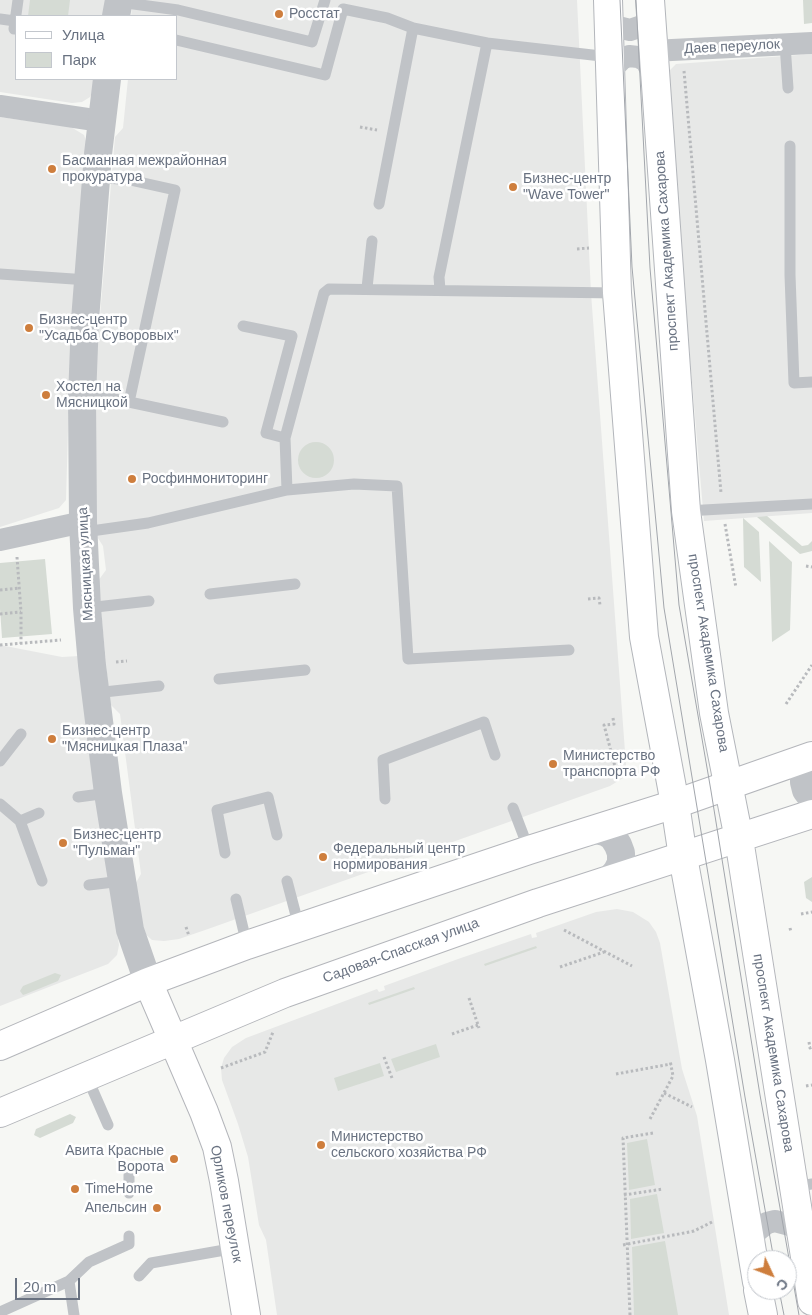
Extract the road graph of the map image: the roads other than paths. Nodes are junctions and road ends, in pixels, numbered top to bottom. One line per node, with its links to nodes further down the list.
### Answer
1 (18, 0): 8 (lane)
2 (324, 0): 5 (lane)
3 (358, 0): 7 (lane)
4 (650, 4): 6 (street); 16 (main road, проспект Академика Сахарова)
5 (118, 6)
6 (608, 6): 17 (main road)
7 (356, 12): 11 (lane); 12 (lane)
8 (17, 15)
9 (0, 19): 10 (lane)
10 (15, 25)
11 (413, 28): 13 (lane); 24 (lane)
12 (178, 40)
13 (487, 43): 17 (lane); 29 (lane)
14 (812, 43): 15 (street, Даев переулок)
15 (785, 44): 16 (street, Даев переулок); 19 (lane)
16 (653, 63): 17 (street); 39 (main road, проспект Академика Сахарова)
17 (611, 67): 30 (main road)
18 (107, 80): 21 (street, Мясницкая улица)
19 (788, 88)
20 (0, 106): 21 (street)
21 (101, 121): 23 (street, Мясницкая улица)
22 (790, 146): 32 (lane)
23 (96, 178): 27 (street, Мясницкая улица); 34 (lane)
24 (379, 204)
25 (372, 241): 28 (lane)
26 (0, 274): 27 (lane)
27 (88, 280): 33 (street, Мясницкая улица)
28 (367, 288): 29 (lane); 36 (lane)
29 (440, 290): 30 (lane)
30 (617, 293): 61 (main road)
31 (243, 326): 36 (lane)
32 (812, 382)
33 (82, 398): 34 (lane); 40 (street, Мясницкая улица)
34 (130, 402): 35 (lane)
35 (223, 422)
36 (285, 438): 37 (lane)
37 (287, 490): 40 (lane); 46 (lane)
38 (812, 504): 39 (lane)
39 (686, 511): 55 (main road, проспект Академика Сахарова)
40 (84, 527): 41 (street); 45 (street, Мясницкая улица)
41 (0, 540)
42 (295, 584): 43 (lane)
43 (210, 594)
44 (149, 601): 45 (lane)
45 (87, 608): 50 (street, Мясницкая улица)
46 (569, 650)
47 (305, 670): 48 (lane)
48 (219, 679)
49 (159, 686): 50 (lane)
50 (95, 693): 56 (street, Мясницкая улица)
51 (21, 734): 54 (lane)
52 (495, 755): 59 (lane)
53 (812, 758): 55 (main road); 58 (street)
54 (0, 761)
55 (729, 784): 61 (main road); 68 (main road, проспект Академика Сахарова)
56 (108, 793): 57 (lane); 74 (street, Мясницкая улица)
57 (78, 797)
58 (812, 798)
59 (385, 799)
60 (0, 804): 65 (lane)
61 (675, 804): 66 (main road); 71 (main road)
62 (514, 808): 69 (lane)
63 (39, 813): 65 (lane)
64 (812, 814): 68 (main road, Садовая-Спасская улица)
65 (20, 821): 72 (lane)
66 (587, 832): 69 (main road); 75 (street)
67 (277, 835): 70 (lane)
68 (739, 839): 71 (main road, Садовая-Спасская улица); 87 (main road, проспект Академика Сахарова)
69 (529, 850): 78 (main road)
70 (225, 852)
71 (683, 857): 75 (main road, Садовая-Спасская улица); 92 (main road)
72 (42, 881)
73 (287, 881): 78 (lane)
74 (122, 882): 76 (lane); 80 (street, Мясницкая улица)
75 (602, 882): 81 (main road, Садовая-Спасская улица)
76 (89, 885)
77 (236, 899): 79 (lane)
78 (299, 927): 79 (main road)
79 (247, 945): 80 (main road)
80 (148, 982): 81 (main road, Мясницкая улица); 82 (main road)
81 (172, 1040): 83 (main road, Садовая-Спасская улица); 91 (main road, Орликов переулок)
82 (0, 1046)
83 (87, 1077): 84 (main road, Садовая-Спасская улица); 85 (lane)
84 (0, 1113)
85 (108, 1125)
86 (129, 1175): 88 (lane)
87 (803, 1186): 90 (main road, проспект Академика Сахарова)
88 (128, 1193)
89 (129, 1236): 95 (lane)
90 (802, 1242): 93 (street); 97 (main road, проспект Академика Сахарова)
91 (236, 1248): 94 (lane); 100 (main road, Орликов переулок)
92 (752, 1250)
93 (752, 1250)
94 (140, 1276)
95 (69, 1281): 98 (lane); 99 (lane)
96 (760, 1300): 101 (main road)
97 (812, 1302)
98 (0, 1312)
99 (74, 1315)
100 (246, 1315)
101 (763, 1315)

